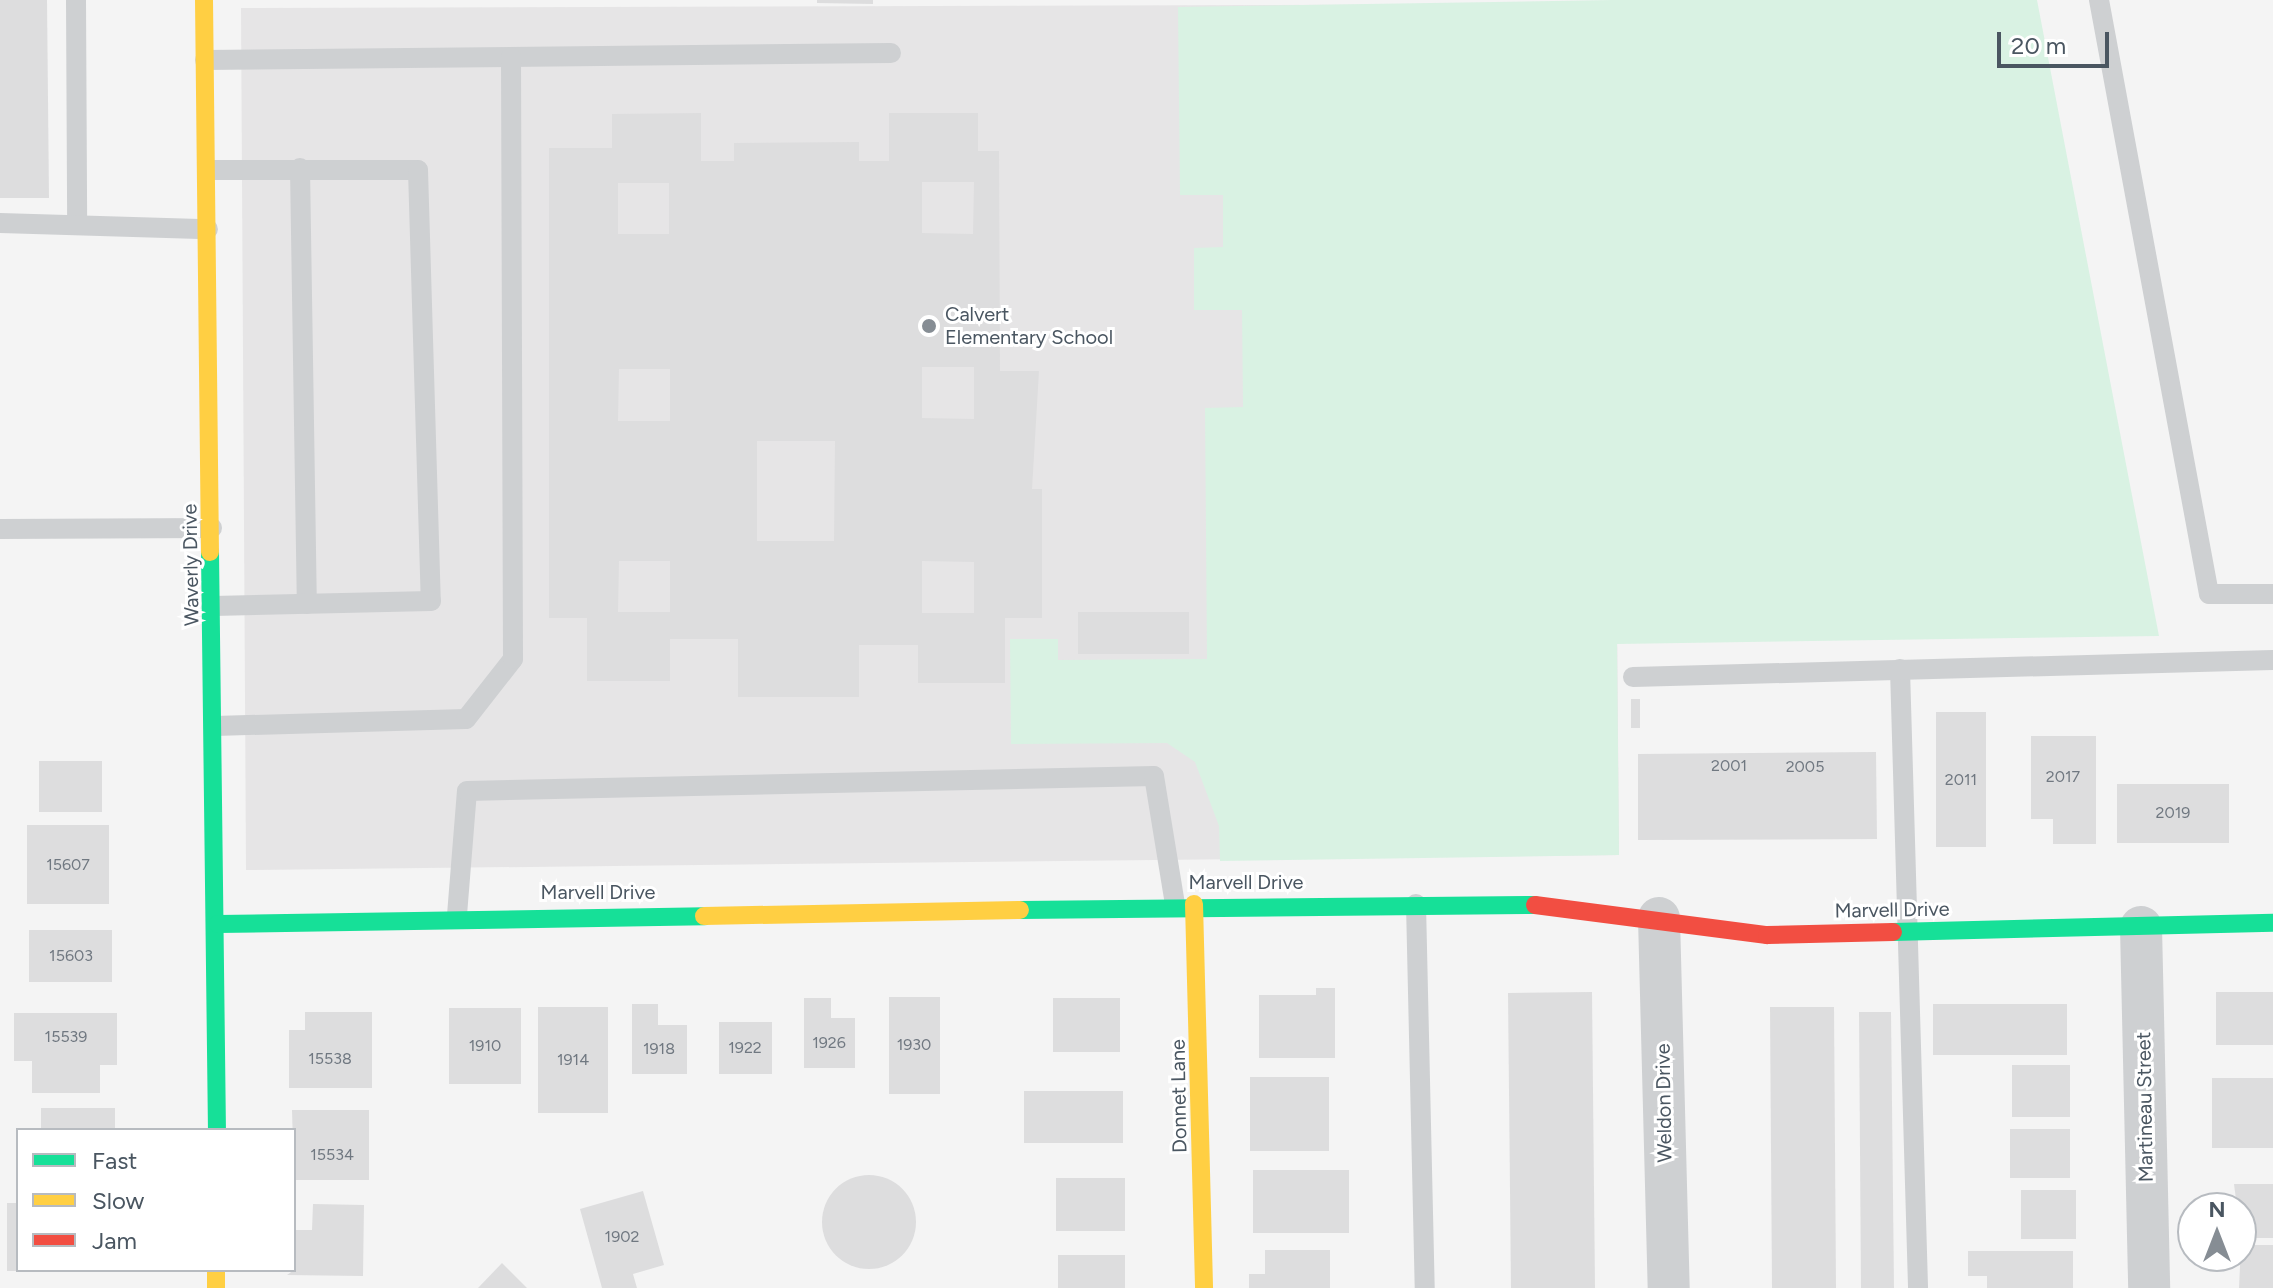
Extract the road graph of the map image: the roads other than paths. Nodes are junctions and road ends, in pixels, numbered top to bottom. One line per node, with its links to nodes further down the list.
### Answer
1 (76, 0): 10 (lane)
2 (204, 0): 6 (street, Waverly Drive)
3 (2099, 0): 14 (lane)
4 (891, 53): 5 (lane)
5 (511, 57): 6 (lane); 20 (lane)
6 (205, 60): 8 (street, Waverly Drive)
7 (300, 168): 8 (lane); 15 (lane); 15 (lane)
8 (207, 170): 11 (street, Waverly Drive)
9 (0, 223): 10 (lane)
10 (77, 223): 11 (lane)
11 (208, 229): 12 (street, Waverly Drive)
12 (212, 528): 13 (lane); 16 (street, Waverly Drive)
13 (0, 529)
14 (2273, 594)
15 (307, 604): 16 (lane)
16 (213, 606): 20 (street, Waverly Drive)
17 (2273, 660): 18 (lane)
18 (1900, 669): 19 (lane); 28 (lane)
19 (1633, 677)
20 (215, 726): 26 (street, Waverly Drive)
21 (1184, 904): 22 (street, Marvell Drive); 23 (street, Marvell Drive); 23 (lane); 30 (street, Donnet Lane)
22 (1416, 904): 24 (street, Marvell Drive); 31 (lane)
23 (457, 915): 26 (street, Marvell Drive)
24 (1659, 918): 28 (street, Marvell Drive); 32 (street, Weldon Drive)
25 (2273, 923): 27 (street, Marvell Drive)
26 (218, 924): 29 (street, Waverly Drive)
27 (2141, 927): 28 (street, Marvell Drive); 34 (street, Martineau Street)
28 (1912, 932): 33 (lane)
29 (217, 1128)
30 (1204, 1288)
31 (1425, 1288)
32 (1669, 1288)
33 (1918, 1288)
34 (2149, 1288)

